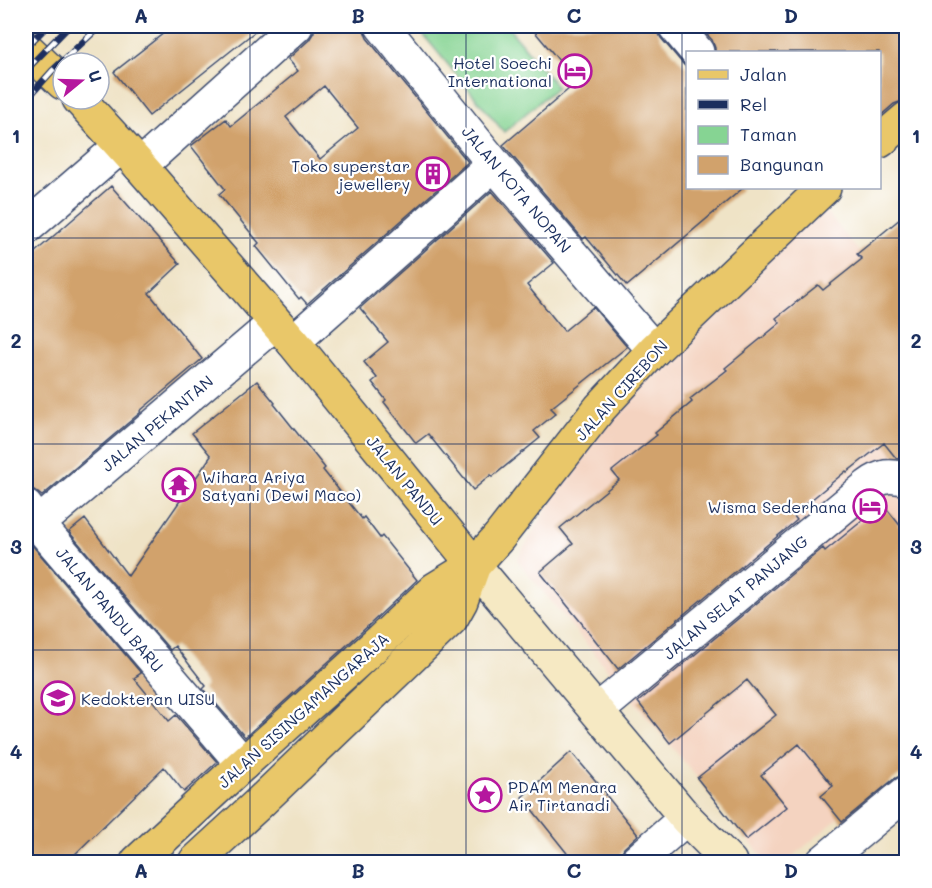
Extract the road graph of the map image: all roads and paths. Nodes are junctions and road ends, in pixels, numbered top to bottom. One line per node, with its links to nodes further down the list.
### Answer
1 (296, 26): 10 (street)
2 (382, 26): 11 (street, JALAN KOTA NOPAN)
3 (675, 26): 5 (street)
4 (26, 48): 6 (main road)
5 (696, 51)
6 (51, 72)
7 (92, 111): 10 (main road, JALAN PANDU)
8 (906, 119): 9 (main road)
9 (881, 139)
10 (131, 156): 13 (street); 14 (main road, JALAN PANDU)
11 (494, 164): 14 (street, JALAN PEKANTAN); 15 (street, JALAN KOTA NOPAN)
12 (816, 190): 15 (main road, JALAN CIREBON)
13 (26, 228)
14 (284, 332): 17 (street, JALAN PEKANTAN); 18 (main road, JALAN PANDU)
15 (654, 350): 18 (main road, JALAN CIREBON)
16 (906, 479): 20 (street, JALAN SELAT PANJANG)
17 (32, 516): 21 (street, JALAN PANDU BARU)
18 (474, 565): 19 (main road, JALAN CIREBON); 20 (main road, JALAN PANDU); 21 (main road, JALAN SISINGAMANGARAJA)
19 (451, 619): 25 (main road, JALAN SISINGAMANGARAJA)
20 (597, 711): 23 (main road, JALAN PANDU)
21 (243, 764): 24 (main road, JALAN SISINGAMANGARAJA)
22 (906, 793): 28 (street)
23 (687, 818): 26 (street); 27 (main road, JALAN PANDU)
24 (136, 862)
25 (195, 862)
26 (636, 862)
27 (730, 862)
28 (823, 862)

